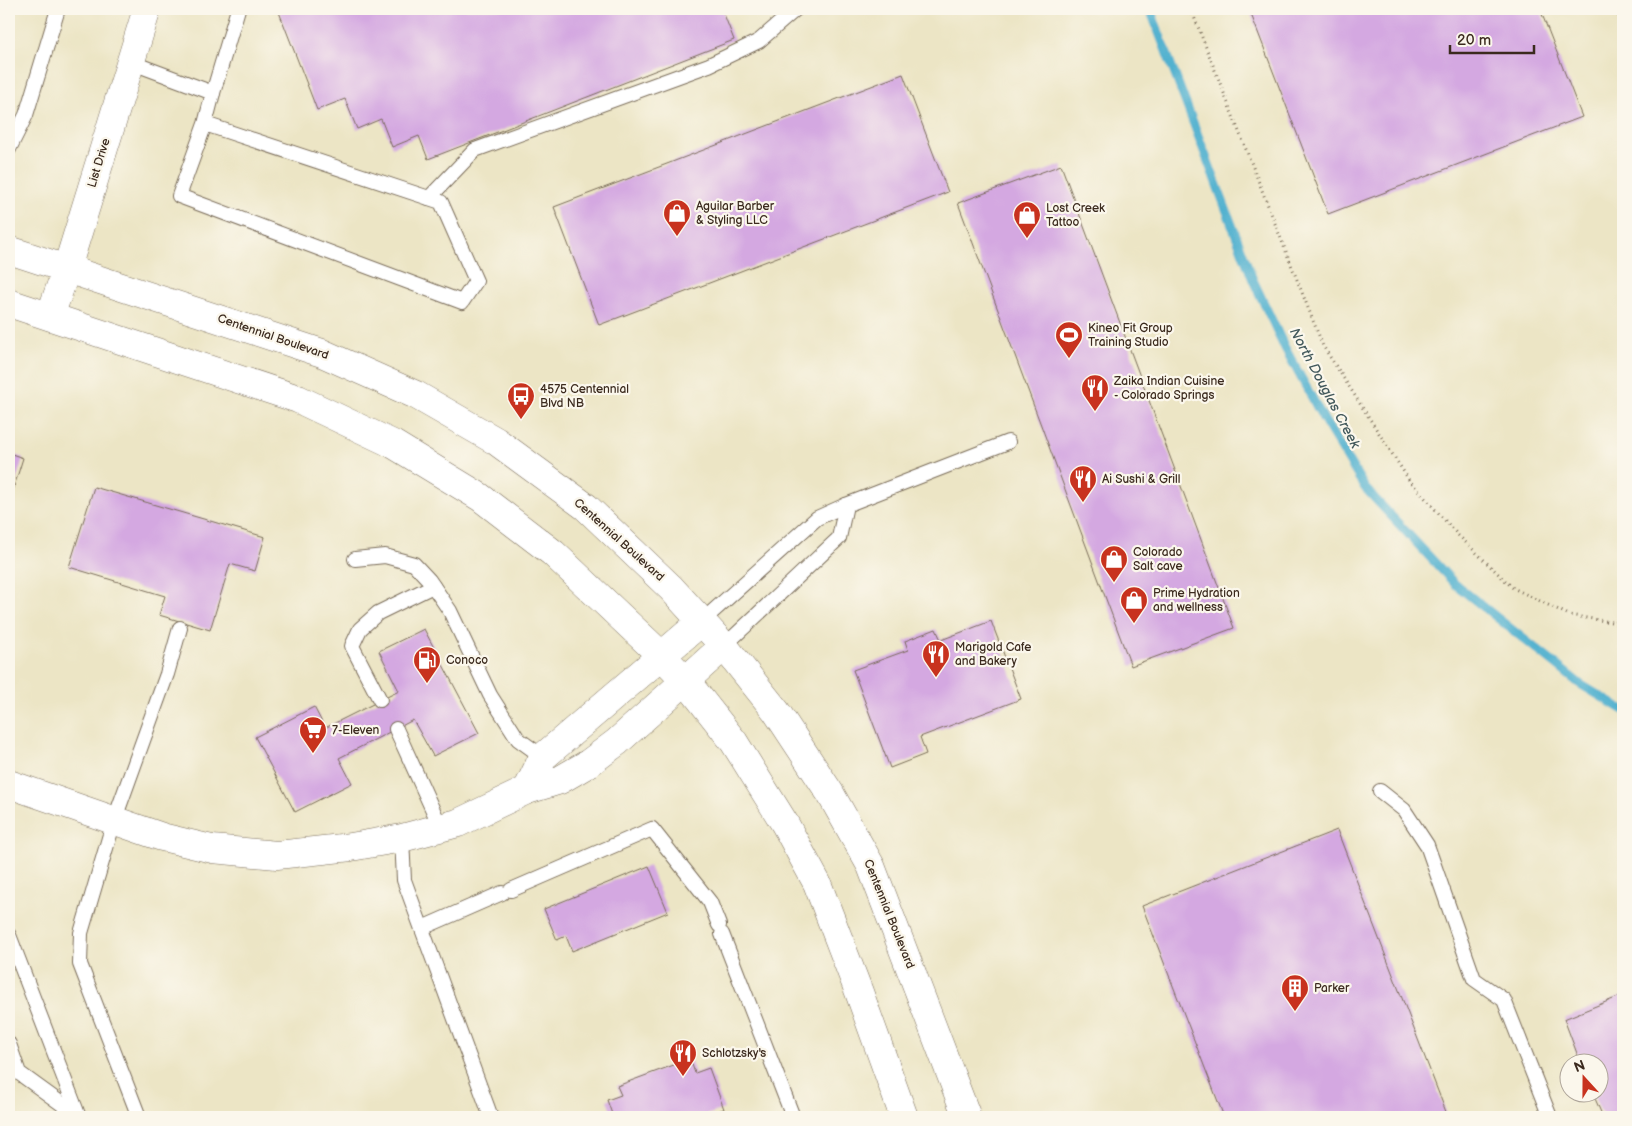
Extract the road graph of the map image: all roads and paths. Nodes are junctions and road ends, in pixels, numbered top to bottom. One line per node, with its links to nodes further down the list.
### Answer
1 (58, 9): 9 (lane)
2 (147, 9): 6 (main road, List Drive)
3 (238, 9): 7 (lane)
4 (796, 9): 10 (lane)
5 (1191, 9): 20 (path)
6 (130, 62): 7 (lane); 12 (main road, List Drive)
7 (213, 93): 8 (lane)
8 (205, 124): 10 (lane); 10 (lane)
9 (9, 149)
10 (429, 198)
11 (9, 250): 12 (main road, Centennial Boulevard)
12 (67, 268): 14 (main road, List Drive); 19 (main road, Centennial Boulevard)
13 (9, 303): 14 (main road)
14 (50, 316): 23 (main road)
15 (1008, 442): 16 (lane)
16 (846, 505): 19 (lane); 22 (lane)
17 (355, 559): 18 (lane)
18 (434, 586): 25 (lane); 27 (lane)
19 (702, 622): 22 (main road, Centennial Boulevard); 23 (main road)
20 (1623, 624)
21 (180, 628): 31 (lane)
22 (724, 646): 24 (main road); 42 (main road, Centennial Boulevard)
23 (662, 656): 24 (main road); 27 (main road)
24 (686, 681): 29 (main road); 41 (main road)
25 (380, 700)
26 (396, 729): 32 (lane)
27 (543, 757): 29 (main road)
28 (9, 784): 31 (main road)
29 (527, 790): 32 (main road)
30 (1380, 791): 43 (lane)
31 (114, 821): 33 (main road); 38 (lane)
32 (441, 828): 33 (main road)
33 (402, 838): 34 (lane)
34 (422, 928): 39 (lane); 40 (lane)
35 (9, 935): 37 (lane)
36 (9, 1044): 37 (lane)
37 (78, 1116)
38 (139, 1117)
39 (491, 1117)
40 (793, 1117)
41 (904, 1117)
42 (967, 1117)
43 (1550, 1117)

